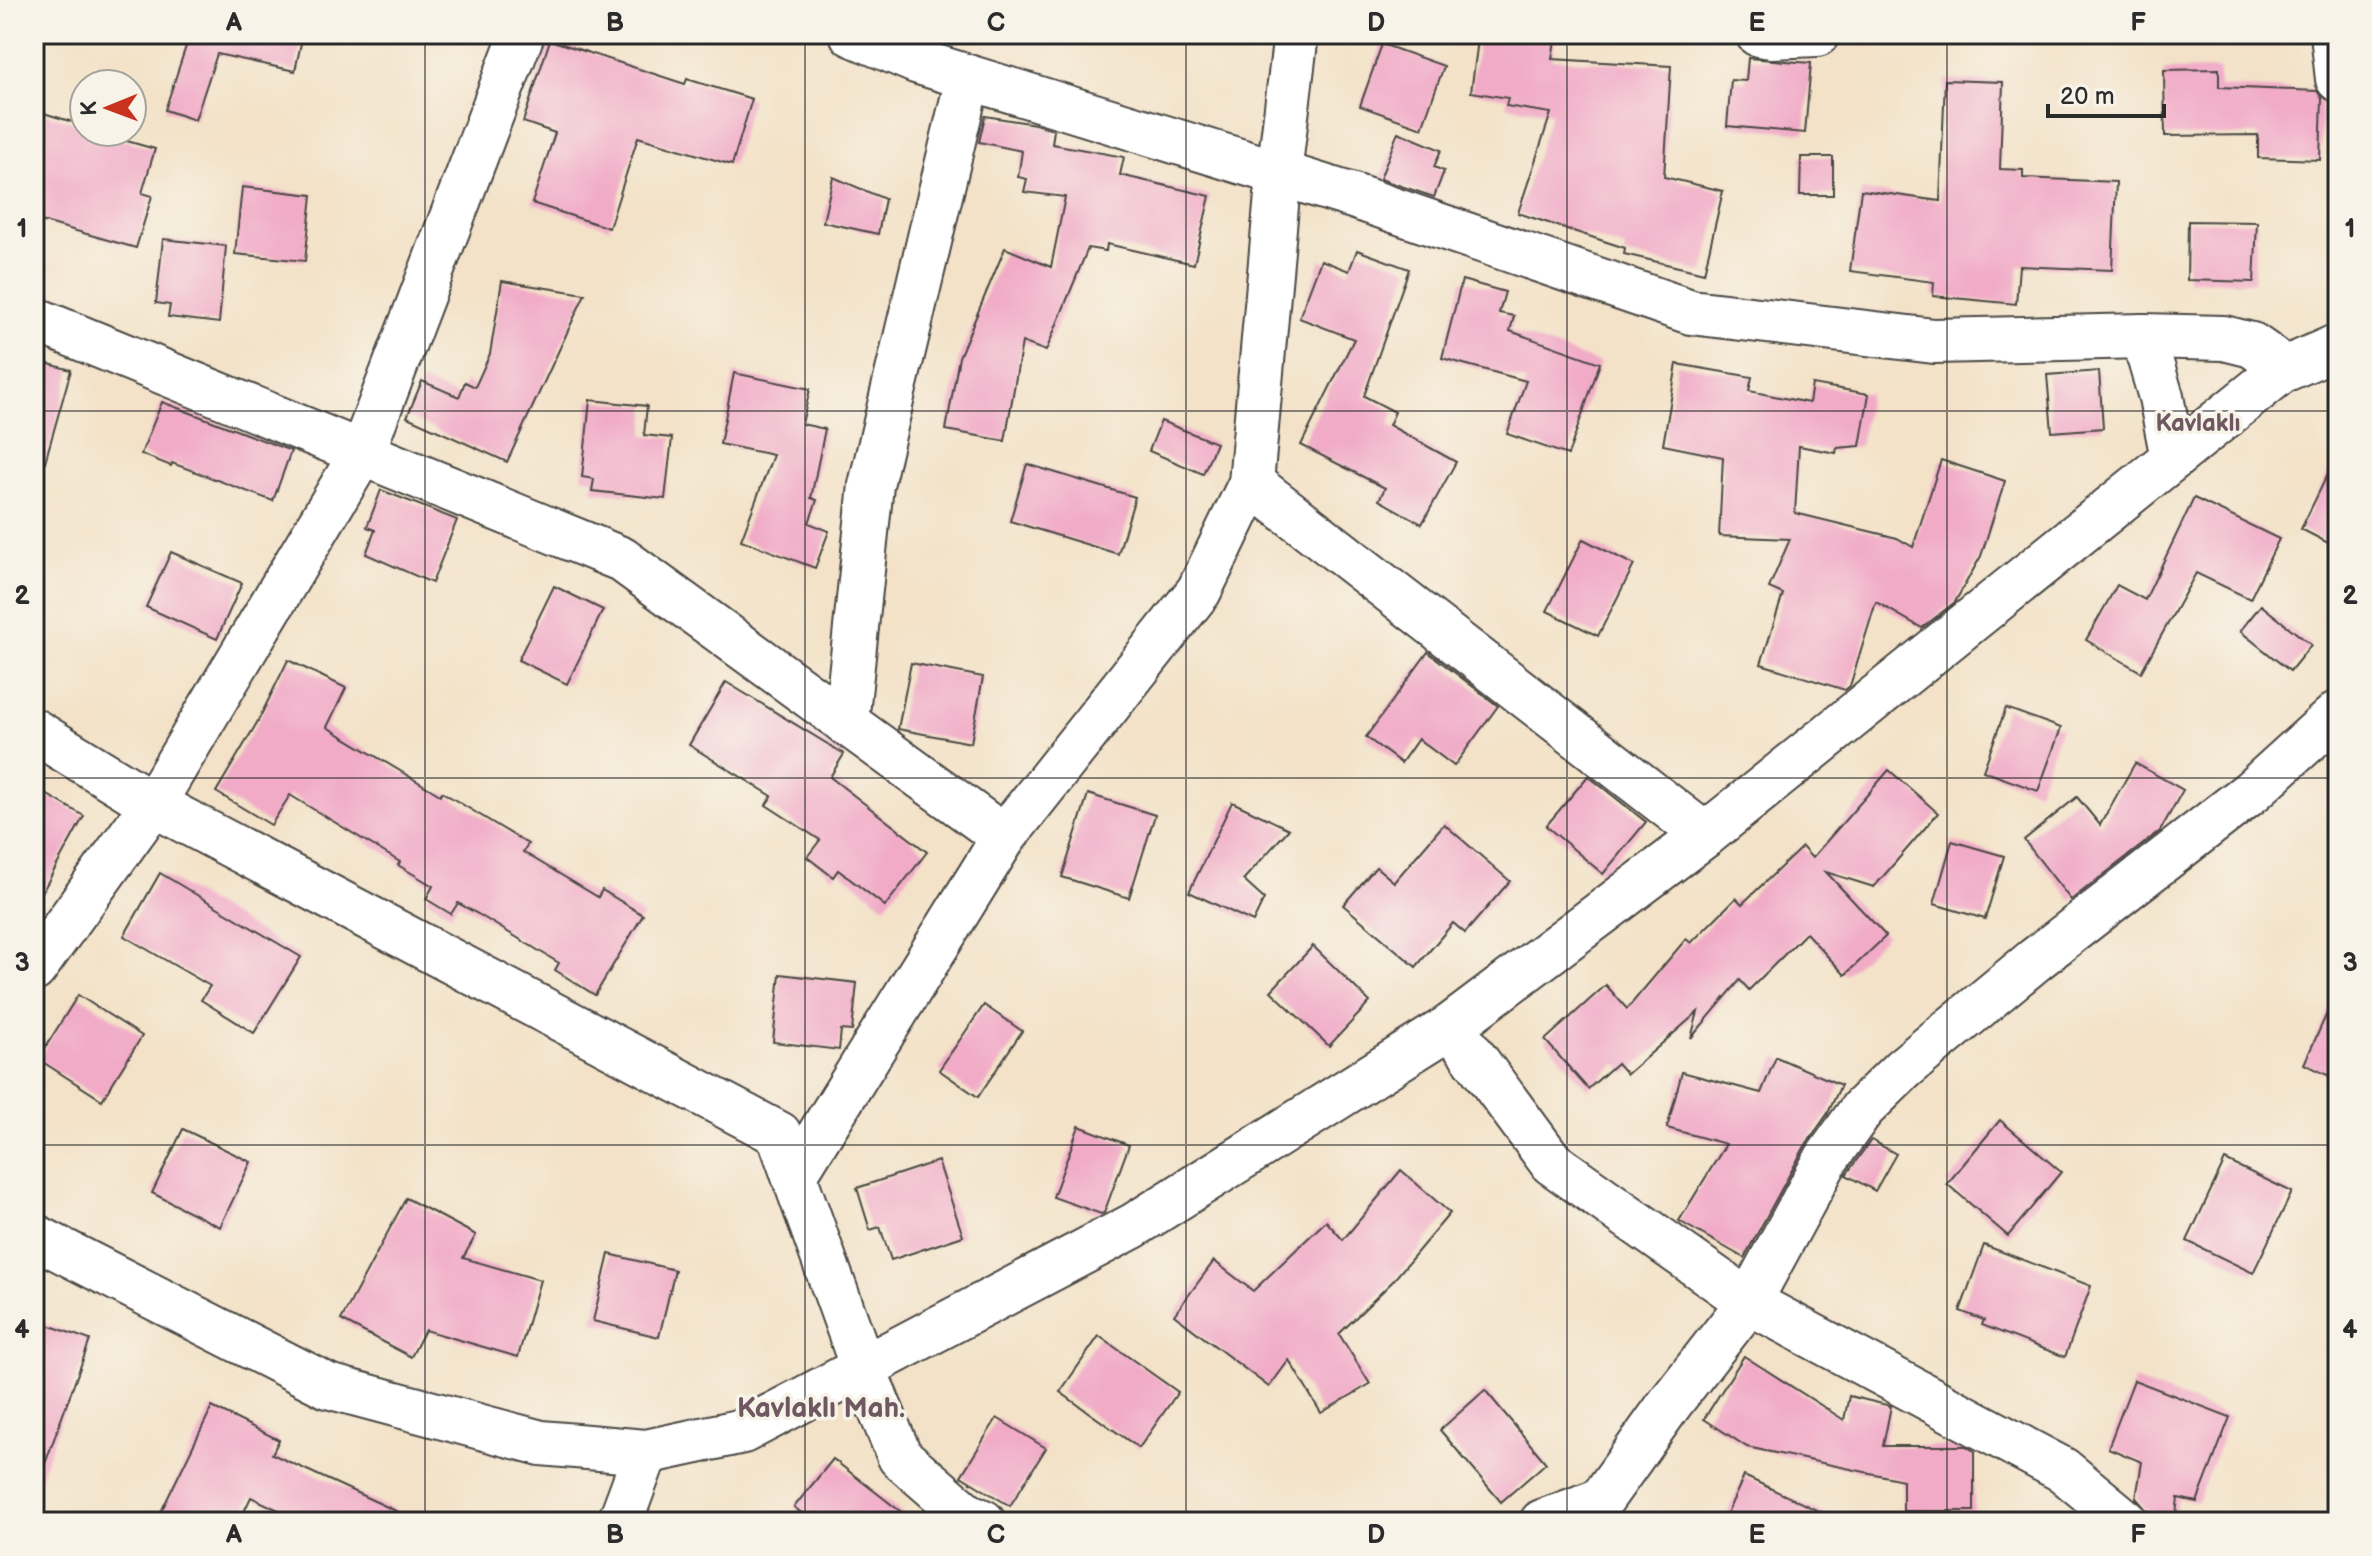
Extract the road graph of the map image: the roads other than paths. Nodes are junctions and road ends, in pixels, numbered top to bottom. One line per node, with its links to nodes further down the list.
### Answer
1 (522, 34): 15 (street)
2 (852, 34): 7 (street)
3 (1296, 34): 10 (street)
4 (1758, 34): 5 (street)
5 (1817, 34)
6 (2333, 34): 9 (street)
7 (917, 48): 8 (street)
8 (968, 78): 10 (street); 19 (street)
9 (2338, 79)
10 (1279, 173): 12 (street); 17 (street)
11 (34, 319): 15 (street)
12 (2143, 336): 14 (street); 16 (street)
13 (2338, 346): 14 (street)
14 (2281, 371): 16 (street)
15 (362, 453): 19 (street); 21 (street)
16 (2173, 458): 22 (street)
17 (1251, 483): 22 (street); 23 (street)
18 (2338, 713): 28 (street)
19 (846, 723): 23 (street)
20 (34, 731): 21 (street)
21 (153, 804): 24 (street); 26 (street)
22 (1705, 835): 25 (street)
23 (1004, 837): 26 (street)
24 (34, 969)
25 (1451, 1026): 28 (street); 29 (street)
26 (794, 1176): 29 (street)
27 (34, 1236): 30 (street)
28 (1749, 1302): 33 (street); 34 (street)
29 (863, 1368): 30 (street); 32 (street)
30 (646, 1452): 31 (street)
31 (620, 1522)
32 (983, 1522)
33 (1542, 1522)
34 (2126, 1522)

